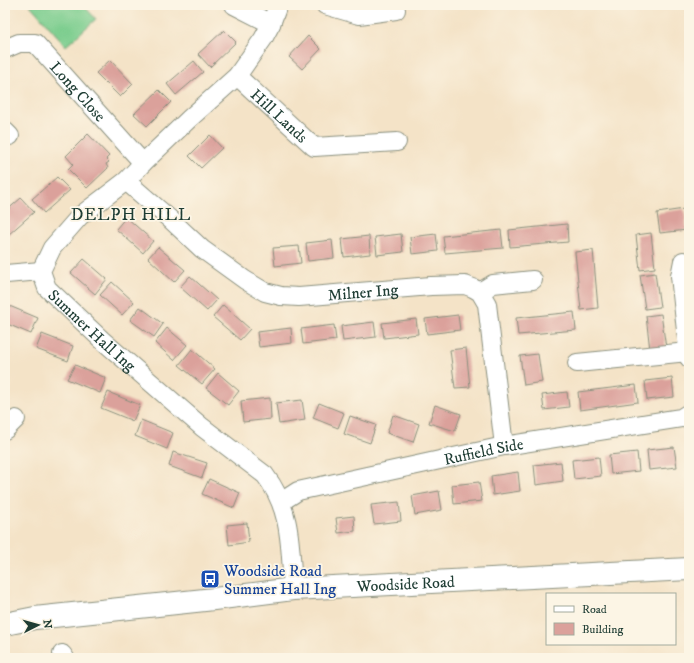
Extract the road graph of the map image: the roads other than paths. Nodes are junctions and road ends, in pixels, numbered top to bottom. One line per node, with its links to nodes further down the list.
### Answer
1 (234, 5): 5 (street)
2 (278, 5): 5 (street, Summer Hall Ing)
3 (325, 5): 4 (street)
4 (396, 10)
5 (271, 24): 7 (street, Summer Hall Ing)
6 (5, 49): 9 (street, Long Close)
7 (237, 76): 8 (street, Hill Lands); 9 (street, Summer Hall Ing)
8 (397, 142)
9 (143, 163): 10 (street, Summer Hall Ing)
10 (126, 181): 12 (street, Summer Hall Ing); 15 (street, Milner Ing)
11 (683, 261): 16 (street)
12 (41, 271): 13 (street); 20 (street, Summer Hall Ing)
13 (5, 273)
14 (533, 280): 15 (street)
15 (480, 292): 19 (street)
16 (689, 355): 17 (street)
17 (577, 363)
18 (689, 413): 19 (street, Ruffield Side)
19 (504, 446): 20 (street, Ruffield Side)
20 (281, 502): 22 (street, Summer Hall Ing)
21 (689, 569): 22 (main road, Woodside Road)
22 (293, 589): 23 (main road, Woodside Road)
23 (5, 624)

